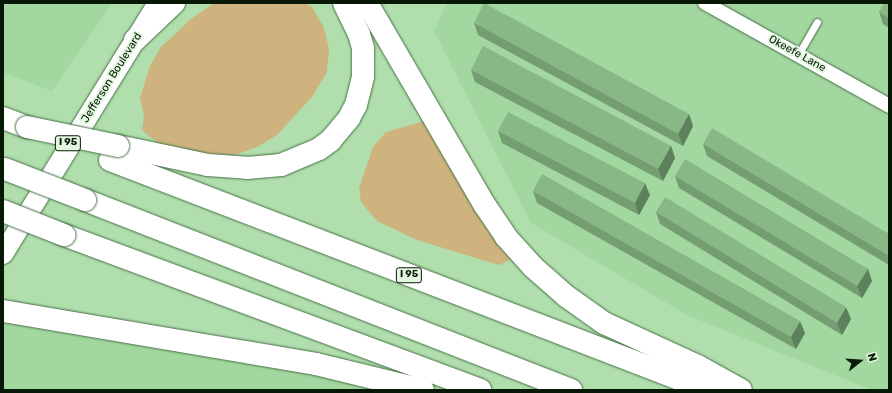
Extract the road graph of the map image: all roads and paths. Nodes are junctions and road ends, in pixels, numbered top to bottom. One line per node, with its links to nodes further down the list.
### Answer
1 (158, 3): 7 (main road, Jefferson Boulevard)
2 (174, 3): 7 (highway)
3 (344, 3): 11 (highway)
4 (367, 3): 20 (highway)
5 (705, 3): 8 (street, Okeefe Lane)
6 (817, 22): 8 (lane)
7 (135, 40): 14 (main road, Jefferson Boulevard)
8 (798, 55): 9 (street, Okeefe Lane)
9 (889, 106)
10 (3, 118): 11 (highway, I 95, bridge)
11 (114, 153): 19 (highway, I 95)
12 (4, 168): 18 (highway, bridge)
13 (3, 211): 17 (highway, bridge)
14 (3, 254)
15 (3, 311): 16 (highway)
16 (423, 390)
17 (480, 390)
18 (571, 390)
19 (708, 390)
20 (741, 390)

